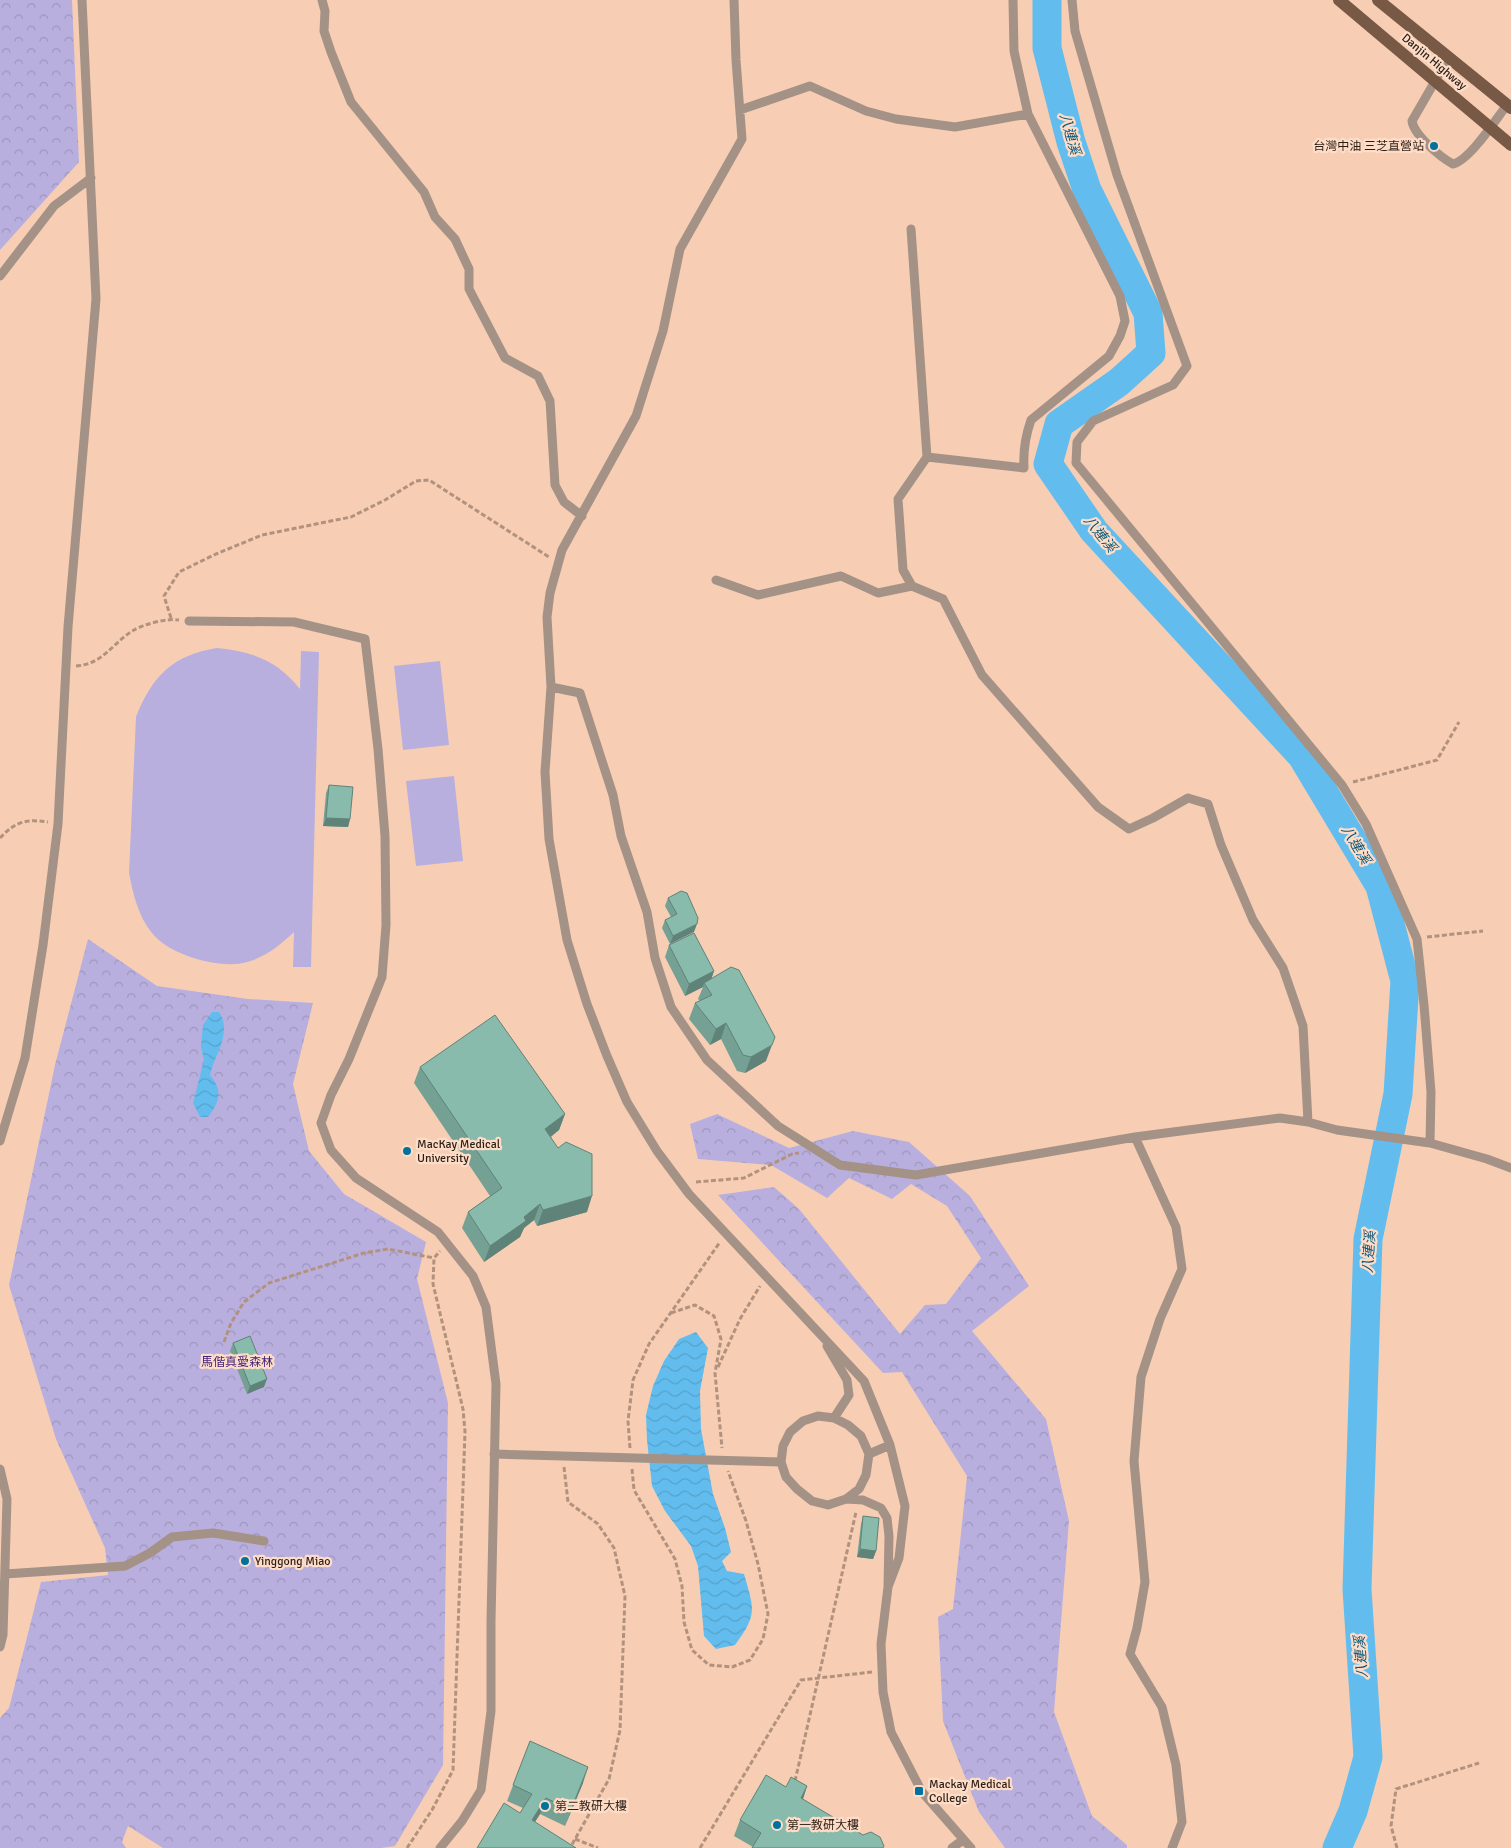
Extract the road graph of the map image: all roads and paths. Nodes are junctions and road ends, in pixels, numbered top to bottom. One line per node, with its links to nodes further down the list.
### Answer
1 (82, 0): 15 (lane)
2 (322, 0): 19 (lane)
3 (734, 0): 11 (lane)
4 (1013, 0): 12 (lane)
5 (1072, 0): 28 (lane)
6 (1338, 0): 9 (main road, Danjin Highway)
7 (1378, 0): 8 (main road, Danjin Highway)
8 (1449, 57): 9 (lane); 10 (main road, Danjin Highway)
9 (1434, 80): 13 (main road, Danjin Highway); 13 (lane)
10 (1509, 106): 13 (lane)
11 (740, 110): 12 (lane); 19 (lane)
12 (1028, 114): 18 (lane)
13 (1490, 127): 14 (main road, Danjin Highway)
14 (1511, 145)
15 (91, 178): 17 (lane); 25 (lane)
16 (911, 229): 18 (lane)
17 (0, 276)
18 (927, 456): 22 (lane)
19 (582, 516): 20 (lane)
20 (558, 563): 23 (path); 26 (lane)
21 (716, 580): 22 (lane)
22 (912, 586): 33 (lane)
23 (171, 618): 24 (path); 25 (path)
24 (189, 621): 40 (lane)
25 (66, 667): 29 (lane)
26 (551, 687): 37 (lane); 39 (lane)
27 (1459, 722): 28 (path)
28 (1342, 785): 32 (lane)
29 (58, 824): 30 (path); 35 (lane)
30 (0, 838)
31 (1483, 931): 32 (path)
32 (1417, 939): 36 (lane)
33 (1308, 1122): 34 (lane); 36 (lane)
34 (1135, 1137): 37 (lane); 72 (lane)
35 (0, 1141)
36 (1430, 1143): 38 (lane)
37 (815, 1149): 39 (path)
38 (1511, 1168)
39 (680, 1182): 42 (lane)
40 (446, 1243): 41 (path); 48 (lane)
41 (434, 1258): 44 (path); 65 (path)
42 (766, 1277): 43 (lane); 45 (path)
43 (822, 1337): 46 (lane); 47 (lane)
44 (224, 1342)
45 (716, 1373)
46 (834, 1418): 49 (lane); 51 (lane)
47 (890, 1445): 49 (lane); 57 (lane)
48 (494, 1454): 50 (lane, bridge); 66 (lane)
49 (869, 1454): 53 (lane)
50 (563, 1456): 51 (lane, bridge); 63 (path)
51 (782, 1462): 53 (lane)
52 (0, 1469): 56 (lane)
53 (846, 1499): 54 (lane)
54 (858, 1500): 57 (lane); 60 (path)
55 (264, 1541): 56 (lane)
56 (5, 1574): 58 (lane)
57 (888, 1587): 59 (lane)
58 (0, 1647)
59 (882, 1671): 60 (path); 64 (lane)
60 (819, 1677): 62 (path); 69 (path)
61 (1478, 1763): 73 (path)
62 (794, 1787)
63 (575, 1839): 67 (path); 68 (path)
64 (963, 1840): 70 (lane); 71 (lane)
65 (408, 1848)
66 (440, 1848)
67 (570, 1848)
68 (598, 1848)
69 (700, 1848)
70 (952, 1848)
71 (971, 1848)
72 (1172, 1848)
73 (1398, 1848)

